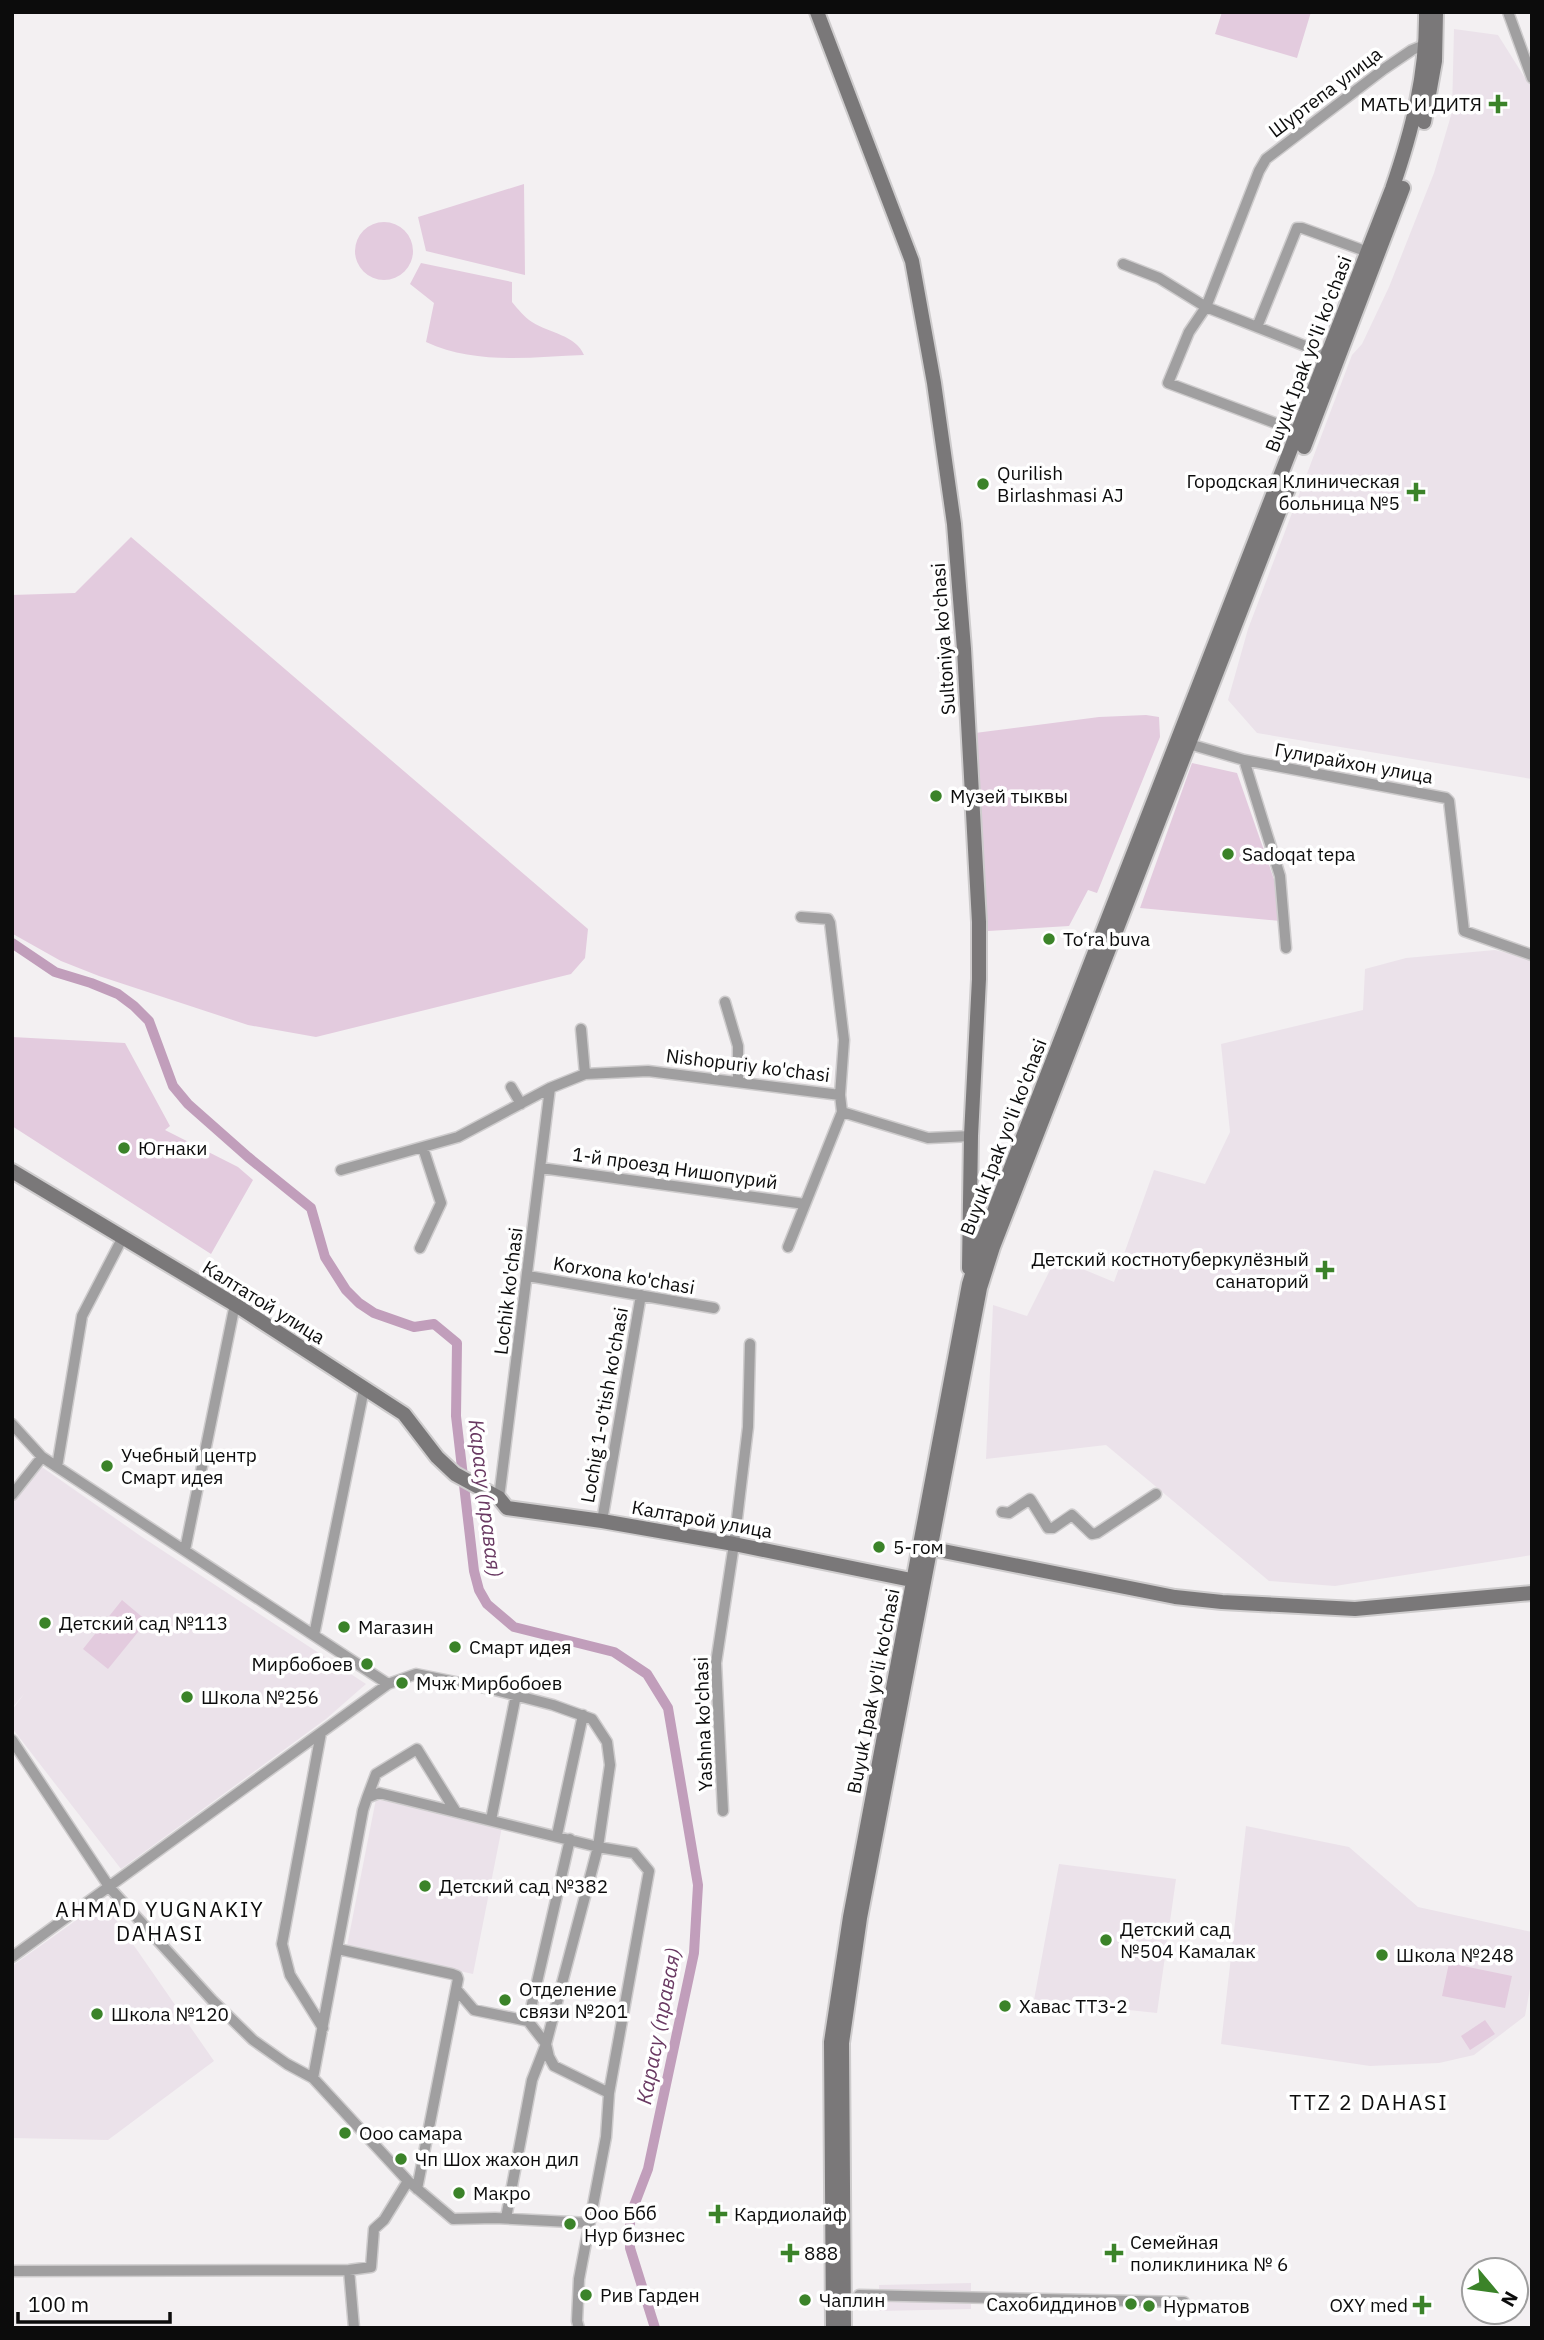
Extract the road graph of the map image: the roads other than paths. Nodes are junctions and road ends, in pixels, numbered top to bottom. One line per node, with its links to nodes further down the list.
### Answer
1 (817, 12): 27 (main road, Sultoniya ko'chasi)
2 (1426, 12): 5 (main road, Buyuk Ipak yo'li ko'chasi)
3 (1436, 12): 5 (main road, Buyuk Ipak yo'li ko'chasi)
4 (1508, 12): 6 (street)
5 (1431, 43): 7 (main road, Buyuk Ipak yo'li ko'chasi); 9 (street, Шуртепа улица); 13 (main road, Buyuk Ipak yo'li ko'chasi)
6 (1532, 78)
7 (1368, 252): 10 (street); 11 (main road, Buyuk Ipak yo'li ko'chasi)
8 (1123, 264): 9 (street)
9 (1206, 307): 10 (street); 12 (street, Шуртепа улица)
10 (1257, 327): 11 (street)
11 (1328, 355): 12 (main road, Buyuk Ipak yo'li ko'chasi)
12 (1299, 432): 13 (main road, Buyuk Ipak yo'li ko'chasi)
13 (1184, 742): 14 (street); 37 (main road, Buyuk Ipak yo'li ko'chasi); 53 (main road, Buyuk Ipak yo'li ko'chasi)
14 (1244, 760): 16 (street, Гулирайхон улица); 17 (street, Гулирайхон улица)
15 (801, 918): 24 (street)
16 (1286, 948)
17 (1532, 955)
18 (725, 1002): 21 (street)
19 (581, 1029): 20 (street)
20 (585, 1074): 21 (street, Nishopuriy ko'chasi); 23 (street, Nishopuriy ko'chasi)
21 (738, 1081): 24 (street, Nishopuriy ko'chasi)
22 (511, 1087): 25 (street)
23 (550, 1088): 25 (street, Nishopuriy ko'chasi); 29 (street, Lochik ko'chasi)
24 (841, 1095): 26 (street, Nishopuriy ko'chasi)
25 (521, 1104): 28 (street, Nishopuriy ko'chasi)
26 (842, 1112): 27 (street); 32 (street)
27 (971, 1136): 37 (main road, Sultoniya ko'chasi)
28 (423, 1148): 30 (street, Nishopuriy ko'chasi); 35 (street)
29 (541, 1168): 32 (street, 1-й проезд Нишопурий); 36 (street, Lochik ko'chasi)
30 (341, 1170)
31 (12, 1171): 33 (main road, Калтатой улица)
32 (805, 1204): 34 (street)
33 (123, 1237): 39 (main road, Калтатой улица); 45 (street)
34 (788, 1247)
35 (420, 1248)
36 (527, 1276): 38 (street, Korxona ko'chasi); 49 (street, Lochik ko'chasi)
37 (969, 1284): 53 (main road, Buyuk Ipak yo'li ko'chasi)
38 (641, 1295): 40 (street, Korxona ko'chasi); 51 (street, Lochig 1-o'tish ko'chasi)
39 (235, 1304): 42 (main road, Калтатой улица); 54 (street)
40 (714, 1308)
41 (750, 1344): 52 (street, Yashna ko'chasi)
42 (364, 1389): 46 (main road, Калтатой улица); 57 (street)
43 (12, 1424): 44 (street)
44 (43, 1457): 45 (street); 48 (street)
45 (57, 1467): 54 (street)
46 (477, 1488): 49 (main road, Калтарой улица)
47 (1156, 1494): 50 (street)
48 (12, 1495)
49 (499, 1499): 51 (main road, Калтарой улица)
50 (1002, 1512)
51 (602, 1521): 52 (main road, Калтарой улица)
52 (734, 1544): 55 (main road, Калтарой улица); 64 (street, Yashna ko'chasi)
53 (925, 1547): 55 (main road, Buyuk Ipak yo'li ko'chasi); 56 (main road)
54 (185, 1550): 57 (street)
55 (919, 1581): 89 (main road, Buyuk Ipak yo'li ko'chasi); 90 (main road, Buyuk Ipak yo'li ko'chasi)
56 (1532, 1593)
57 (314, 1635): 58 (street)
58 (388, 1684): 59 (street); 61 (street)
59 (516, 1695): 60 (street); 66 (street)
60 (583, 1716): 67 (street); 69 (street)
61 (321, 1733): 70 (street); 75 (street)
62 (12, 1740): 70 (street)
63 (368, 1798): 65 (street); 65 (street); 71 (street)
64 (723, 1811)
65 (456, 1812): 66 (street)
66 (491, 1820): 67 (street)
67 (557, 1835): 68 (street)
68 (570, 1839): 69 (street); 74 (street)
69 (598, 1847): 76 (street); 78 (street)
70 (110, 1888): 72 (street); 77 (street)
71 (338, 1949): 73 (street); 75 (street)
72 (12, 1957)
73 (456, 1989): 74 (street); 80 (street)
74 (528, 2021): 76 (street)
75 (323, 2028): 77 (street)
76 (546, 2044): 78 (street); 81 (street)
77 (313, 2078): 79 (street)
78 (609, 2093): 82 (street)
79 (408, 2181): 80 (street); 83 (street)
80 (417, 2189): 81 (street)
81 (506, 2218): 82 (street)
82 (589, 2223): 88 (street)
83 (349, 2270): 84 (street); 87 (street)
84 (12, 2271)
85 (859, 2295): 86 (street)
86 (1184, 2302)
87 (354, 2328)
88 (579, 2328)
89 (833, 2328)
90 (844, 2328)

